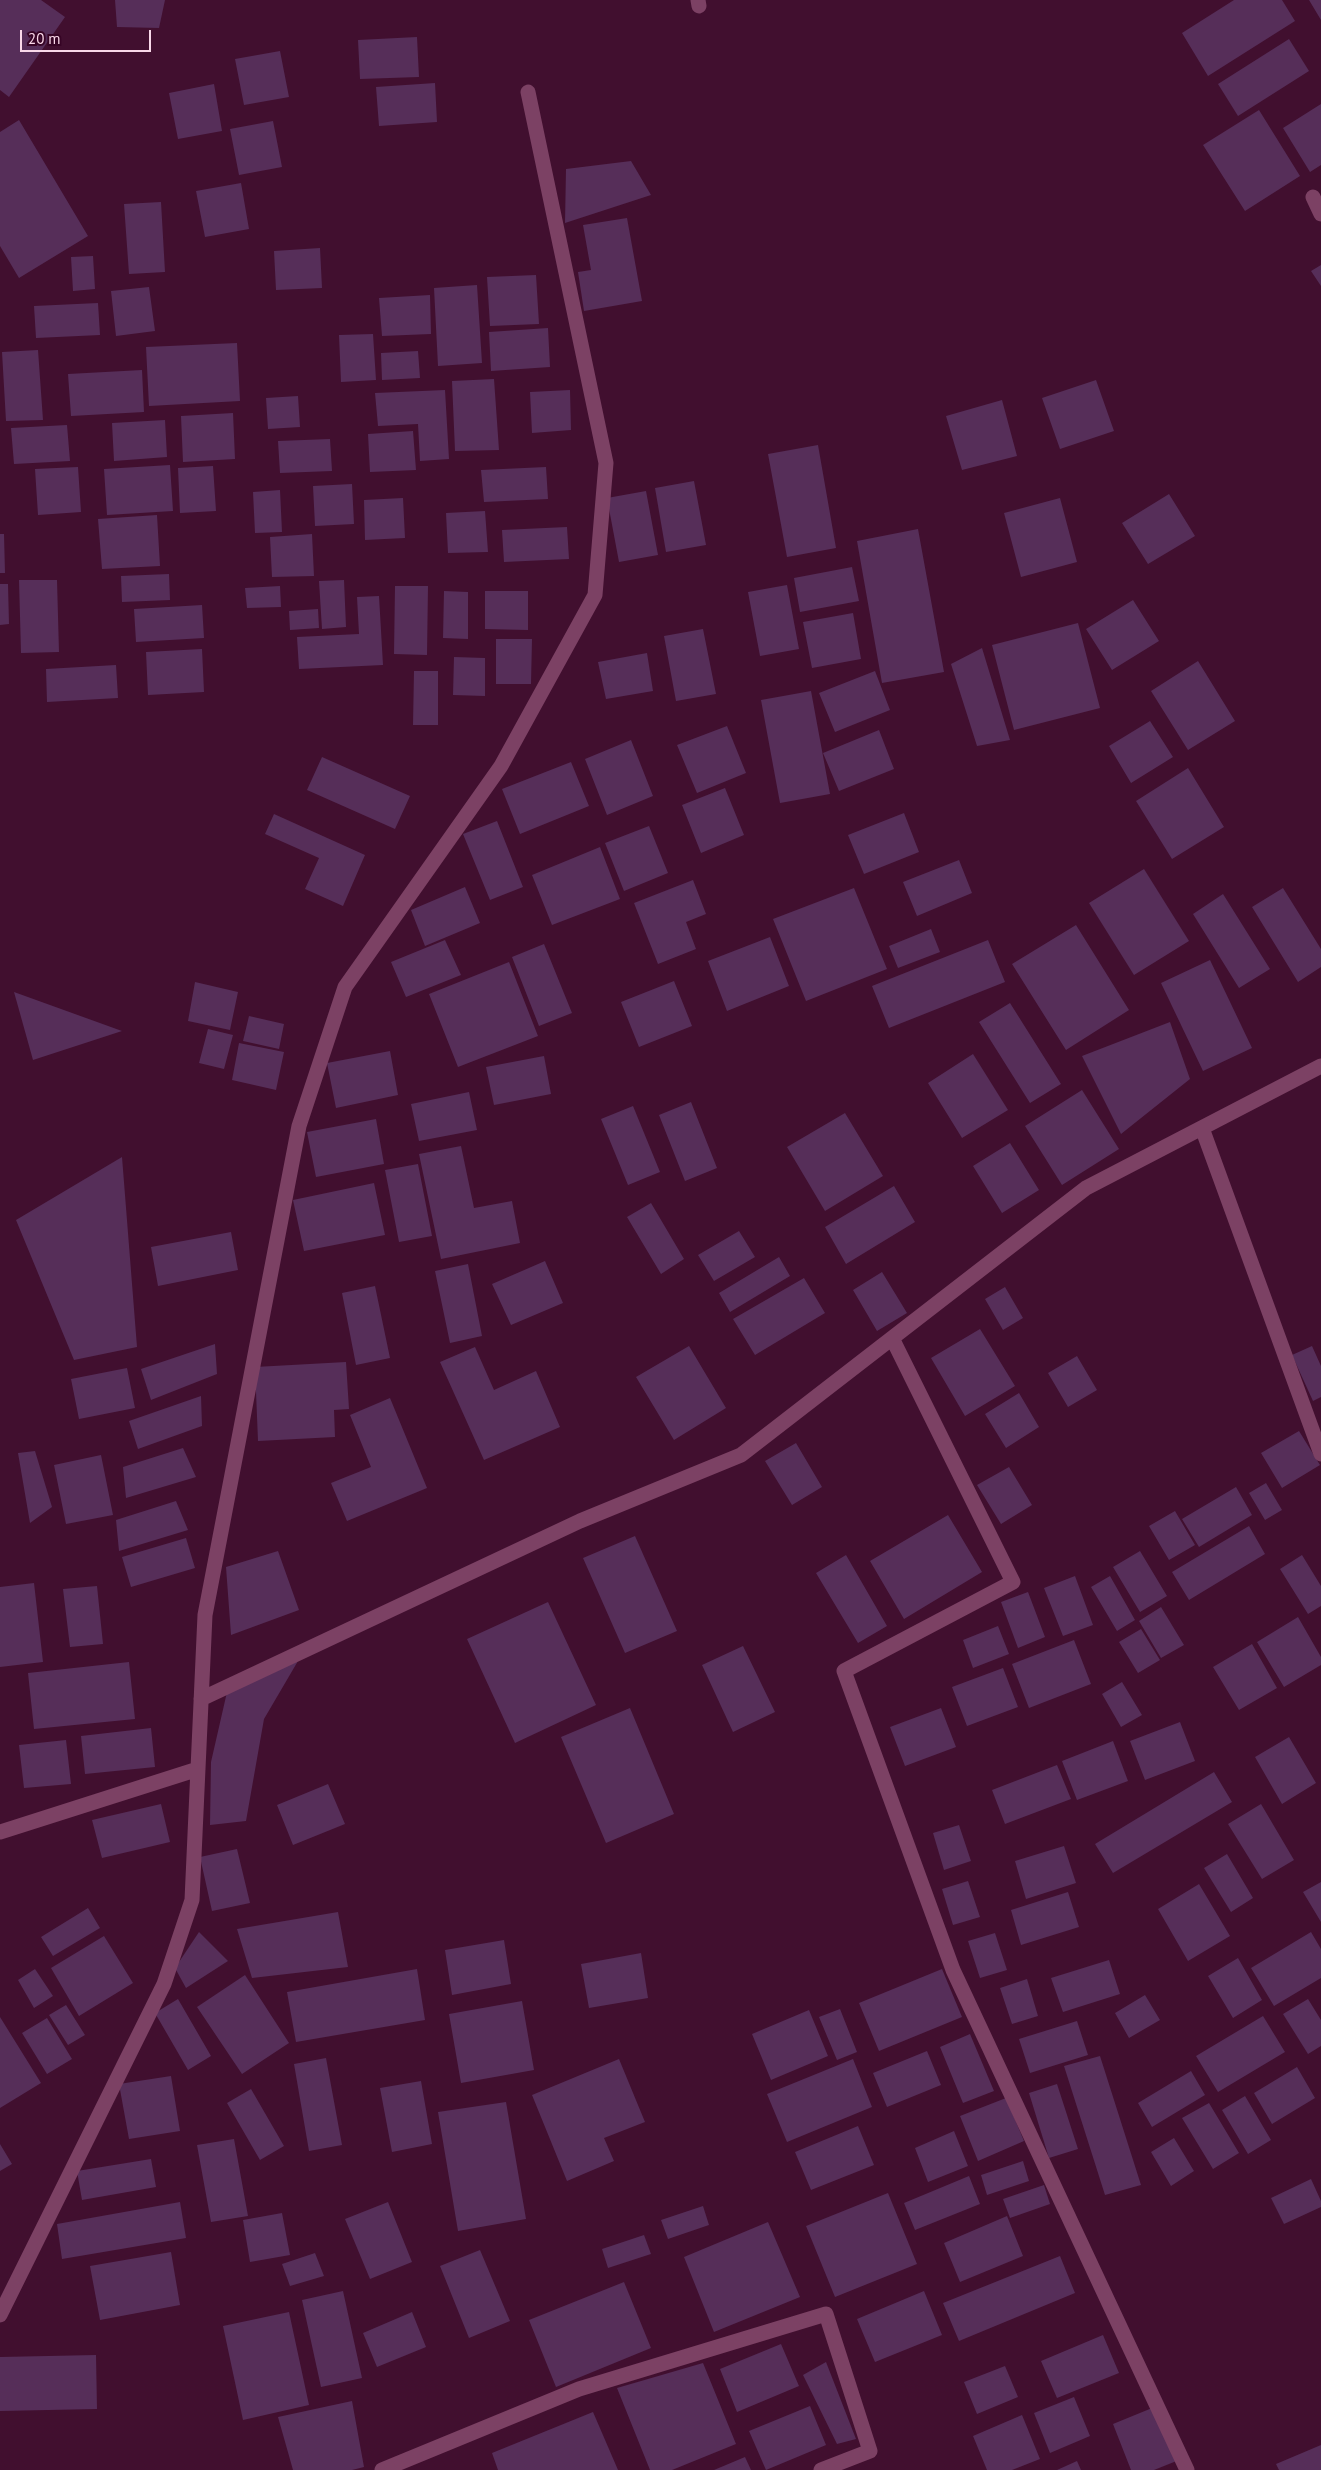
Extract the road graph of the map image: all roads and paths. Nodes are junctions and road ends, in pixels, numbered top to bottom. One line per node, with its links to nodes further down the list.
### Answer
1 (528, 92): 8 (street)
2 (1313, 197): 3 (street)
3 (1321, 214)
4 (1321, 1066): 5 (street)
5 (1202, 1128): 6 (street); 7 (street)
6 (892, 1338): 8 (street); 14 (street)
7 (1321, 1454)
8 (201, 1699): 9 (street)
9 (198, 1768): 10 (street); 11 (street)
10 (0, 1832)
11 (0, 2315)
12 (382, 2470): 13 (street)
13 (820, 2470)
14 (1187, 2470)

